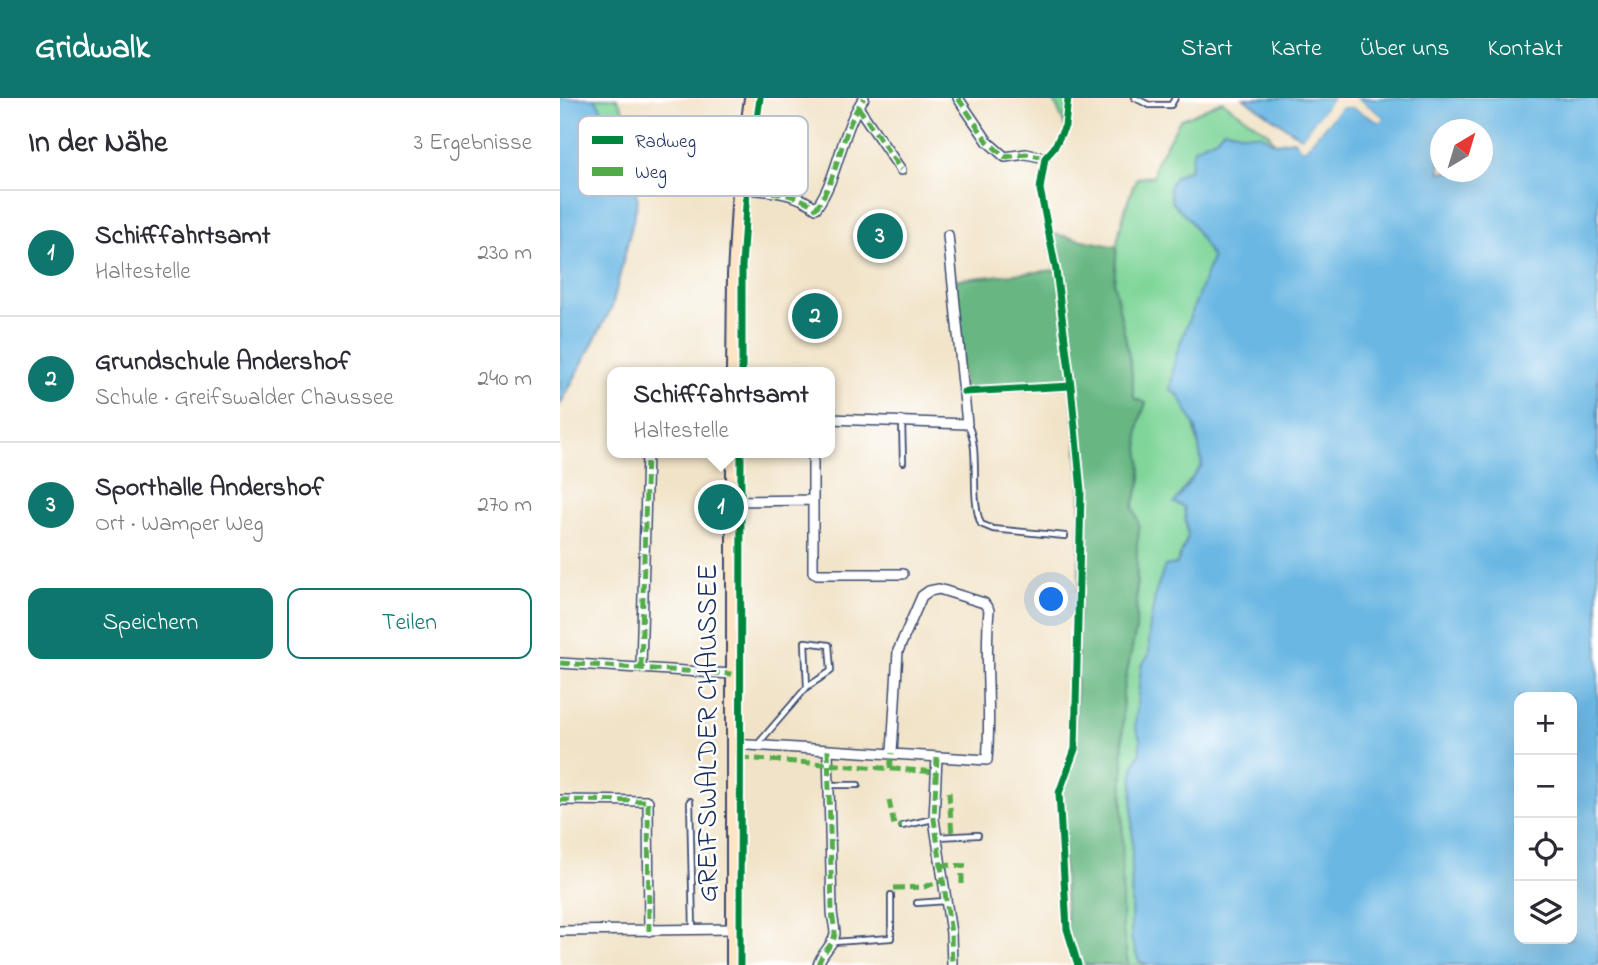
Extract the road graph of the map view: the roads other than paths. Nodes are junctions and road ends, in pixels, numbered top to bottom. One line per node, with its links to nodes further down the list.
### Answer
1 (751, 98): 7 (main road)
2 (864, 98): 6 (street)
3 (958, 98): 8 (street)
4 (1135, 98): 5 (lane)
5 (1175, 98)
6 (858, 107): 9 (street); 11 (street)
7 (749, 116)
8 (1045, 158)
9 (901, 170)
10 (739, 196): 13 (main road)
11 (795, 196)
12 (948, 234): 16 (street)
13 (733, 367)
14 (835, 419): 15 (street)
15 (902, 420): 16 (street); 20 (lane)
16 (967, 424): 23 (lane)
17 (647, 458): 26 (street)
18 (733, 458): 22 (main road, GREIFSWALDER CHAUSSEE)
19 (813, 458): 21 (street)
20 (904, 462)
21 (812, 500): 22 (street); 24 (street)
22 (734, 501): 27 (main road, GREIFSWALDER CHAUSSEE)
23 (1065, 536)
24 (903, 574)
25 (560, 663): 26 (street)
26 (641, 667): 27 (street)
27 (732, 674): 29 (main road, GREIFSWALDER CHAUSSEE)
28 (807, 687): 28 (lane); 30 (lane)
29 (733, 744): 30 (street); 45 (main road, GREIFSWALDER CHAUSSEE)
30 (756, 745): 31 (street)
31 (828, 750): 32 (street); 34 (street)
32 (892, 753): 33 (street); 33 (street)
33 (937, 757): 38 (street)
34 (828, 785): 35 (lane); 49 (street)
35 (858, 785)
36 (560, 800): 48 (street)
37 (690, 801): 46 (lane)
38 (934, 819): 39 (lane); 41 (street)
39 (902, 826)
40 (978, 835): 41 (lane)
41 (936, 836): 43 (street)
42 (891, 895): 49 (lane)
43 (947, 901): 44 (lane); 52 (street)
44 (917, 903)
45 (733, 929): 46 (street); 50 (main road, GREIFSWALDER CHAUSSEE)
46 (693, 930): 48 (street)
47 (560, 931): 48 (street)
48 (649, 931)
49 (831, 942): 51 (street)
50 (733, 965)
51 (818, 965)
52 (952, 965)

